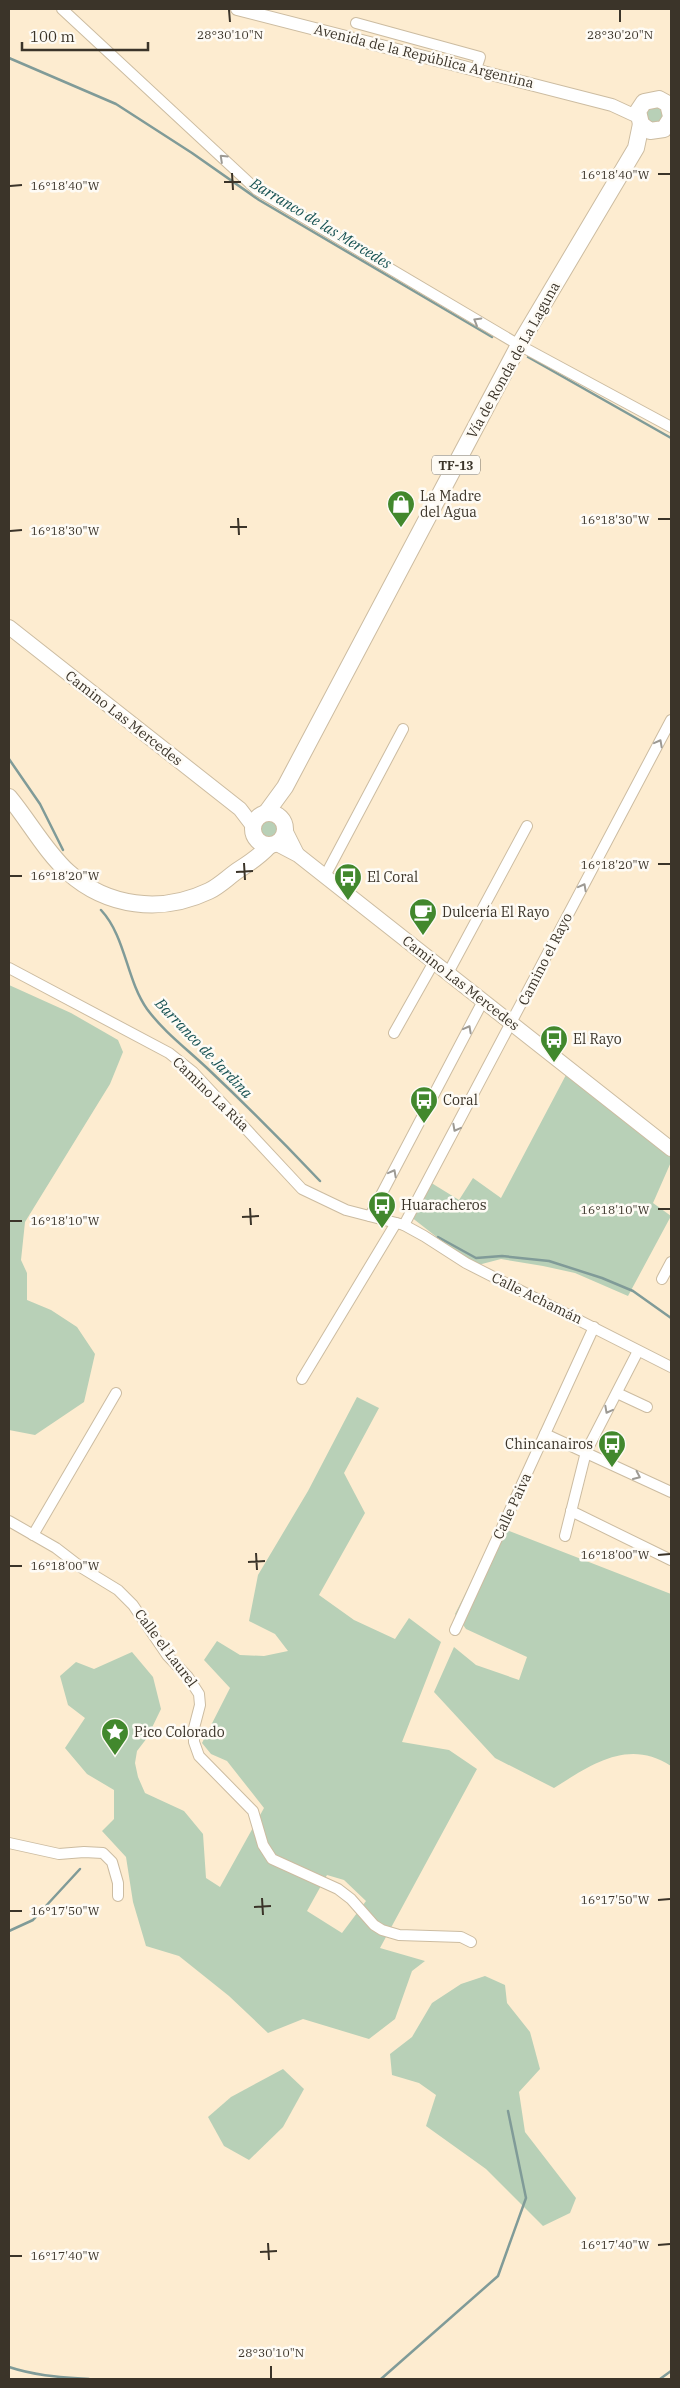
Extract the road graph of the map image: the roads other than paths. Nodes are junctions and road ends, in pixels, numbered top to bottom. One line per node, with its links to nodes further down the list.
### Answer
1 (62, 9): 8 (street, one-way to 1)
2 (237, 9): 4 (street, Avenida de la República Argentina)
3 (356, 23): 4 (street)
4 (476, 69): 5 (street, Avenida de la República Argentina)
5 (641, 114): 6 (main road); 6 (main road); 7 (main road, Vía de Ronda de La Laguna / TF-13)
6 (668, 119): 7 (main road, Vía de Ronda de La Laguna / TF-13)
7 (636, 148): 8 (main road, Vía de Ronda de La Laguna / TF-13)
8 (519, 345): 9 (street); 13 (main road, Vía de Ronda de La Laguna / TF-13)
9 (671, 427)
10 (9, 627): 15 (main road, Camino Las Mercedes)
11 (671, 720): 24 (street, Camino el Rayo, one-way to 11)
12 (403, 729): 19 (street)
13 (285, 787): 15 (main road, Vía de Ronda de La Laguna / TF-13); 17 (main road, Vía de Ronda de La Laguna / TF-13)
14 (9, 797): 18 (main road)
15 (258, 822): 17 (main road); 17 (main road); 18 (main road, Vía de Ronda de La Laguna / TF-13)
16 (527, 826): 22 (street)
17 (279, 836): 18 (main road); 19 (main road, Camino Las Mercedes)
18 (239, 869)
19 (325, 876): 20 (main road, Camino Las Mercedes)
20 (434, 962): 22 (main road, Camino Las Mercedes); 25 (street)
21 (9, 968): 27 (street, Camino La Rúa)
22 (448, 973): 23 (main road, Camino Las Mercedes)
23 (483, 1001): 24 (main road, Camino Las Mercedes); 27 (street, one-way to 23)
24 (512, 1023): 26 (main road, Camino Las Mercedes); 28 (street, Camino el Rayo, one-way to 28)
25 (394, 1033)
26 (671, 1149)
27 (370, 1216): 28 (street, Camino La Rúa)
28 (400, 1224): 31 (street, Calle Achamán); 34 (street, Camino el Rayo)
29 (671, 1262): 30 (street)
30 (662, 1279)
31 (594, 1327): 32 (street, Calle Achamán); 38 (street, Calle Paiva)
32 (638, 1350): 33 (street, Calle Achamán); 35 (street)
33 (671, 1367)
34 (302, 1379)
35 (617, 1392): 37 (street); 39 (street, one-way to 39)
36 (116, 1393): 43 (street)
37 (647, 1407)
38 (545, 1434): 39 (street); 46 (street, Calle Paiva)
39 (586, 1452): 40 (street, one-way to 40); 41 (street)
40 (671, 1492)
41 (570, 1511): 44 (street); 45 (street)
42 (9, 1521): 43 (street, Calle el Laurel)
43 (33, 1535): 49 (street, Calle el Laurel)
44 (565, 1536)
45 (671, 1560)
46 (455, 1630)
47 (9, 1843): 48 (street)
48 (118, 1896)
49 (471, 1942)

